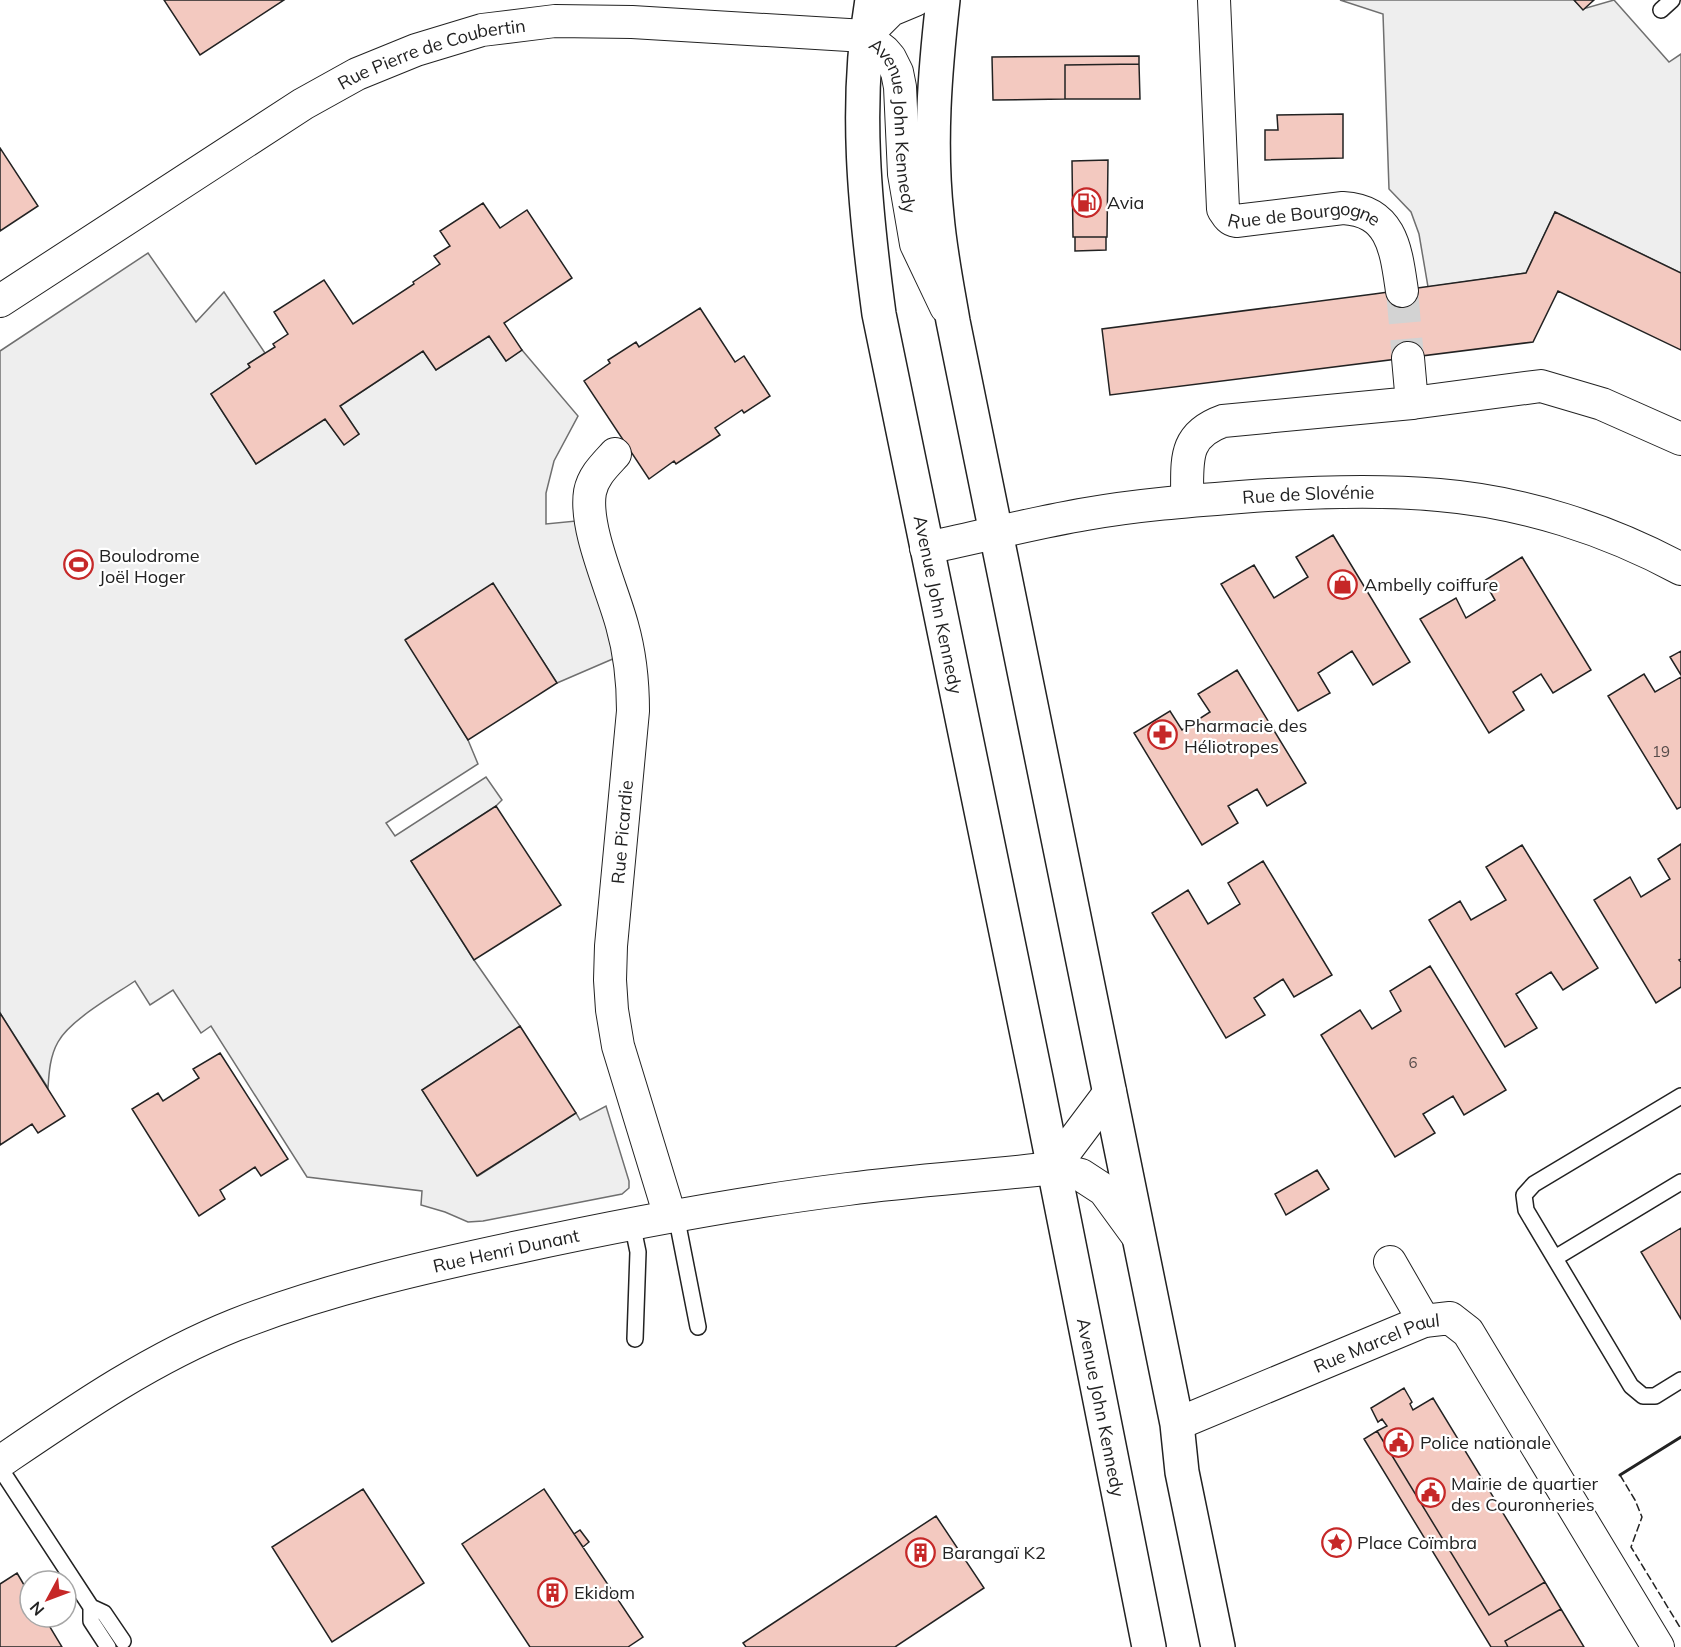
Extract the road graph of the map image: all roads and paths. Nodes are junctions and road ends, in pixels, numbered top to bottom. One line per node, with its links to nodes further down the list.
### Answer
1 (872, 0): 6 (main road, Avenue John Kennedy)
2 (915, 0): 6 (street)
3 (944, 0): 9 (main road, Avenue John Kennedy)
4 (1214, 0): 7 (street, Rue de Bourgogne)
5 (632, 11): 6 (street, Rue Pierre de Coubertin); 8 (street, Rue Pierre de Coubertin)
6 (866, 36): 9 (street, Avenue John Kennedy); 16 (main road, Avenue John Kennedy)
7 (1402, 291)
8 (0, 301)
9 (953, 321): 15 (main road, Avenue John Kennedy)
10 (1408, 358): 11 (street)
11 (1412, 403): 12 (street); 14 (street)
12 (1681, 439)
13 (615, 454): 22 (street, Rue Picardie)
14 (1187, 501): 15 (street, Rue de Slovénie); 17 (street, Rue de Slovénie)
15 (996, 533): 16 (street, Rue de Slovénie); 18 (main road, Avenue John Kennedy)
16 (926, 548): 20 (main road, Avenue John Kennedy)
17 (1681, 569)
18 (1110, 1092): 20 (street); 24 (main road, Avenue John Kennedy)
19 (1681, 1096): 25 (lane)
20 (1053, 1168): 22 (street, Rue Henri Dunant); 24 (street, Avenue John Kennedy); 37 (main road, Avenue John Kennedy)
21 (1681, 1182): 25 (lane)
22 (673, 1215): 23 (street, Rue Henri Dunant); 28 (lane)
23 (632, 1223): 29 (lane); 32 (street, Rue Henri Dunant)
24 (1140, 1238): 31 (main road, Avenue John Kennedy)
25 (1555, 1258): 30 (lane)
26 (1390, 1262): 27 (street)
27 (1424, 1321): 31 (street, Rue Marcel Paul); 39 (street, Rue Marcel Paul)
28 (698, 1327)
29 (635, 1339)
30 (1681, 1380)
31 (1177, 1424): 38 (main road, Avenue John Kennedy)
32 (0, 1462)
33 (0, 1468): 34 (lane)
34 (91, 1607): 35 (lane); 36 (lane)
35 (123, 1641)
36 (108, 1647)
37 (1149, 1647)
38 (1218, 1647)
39 (1658, 1647)

